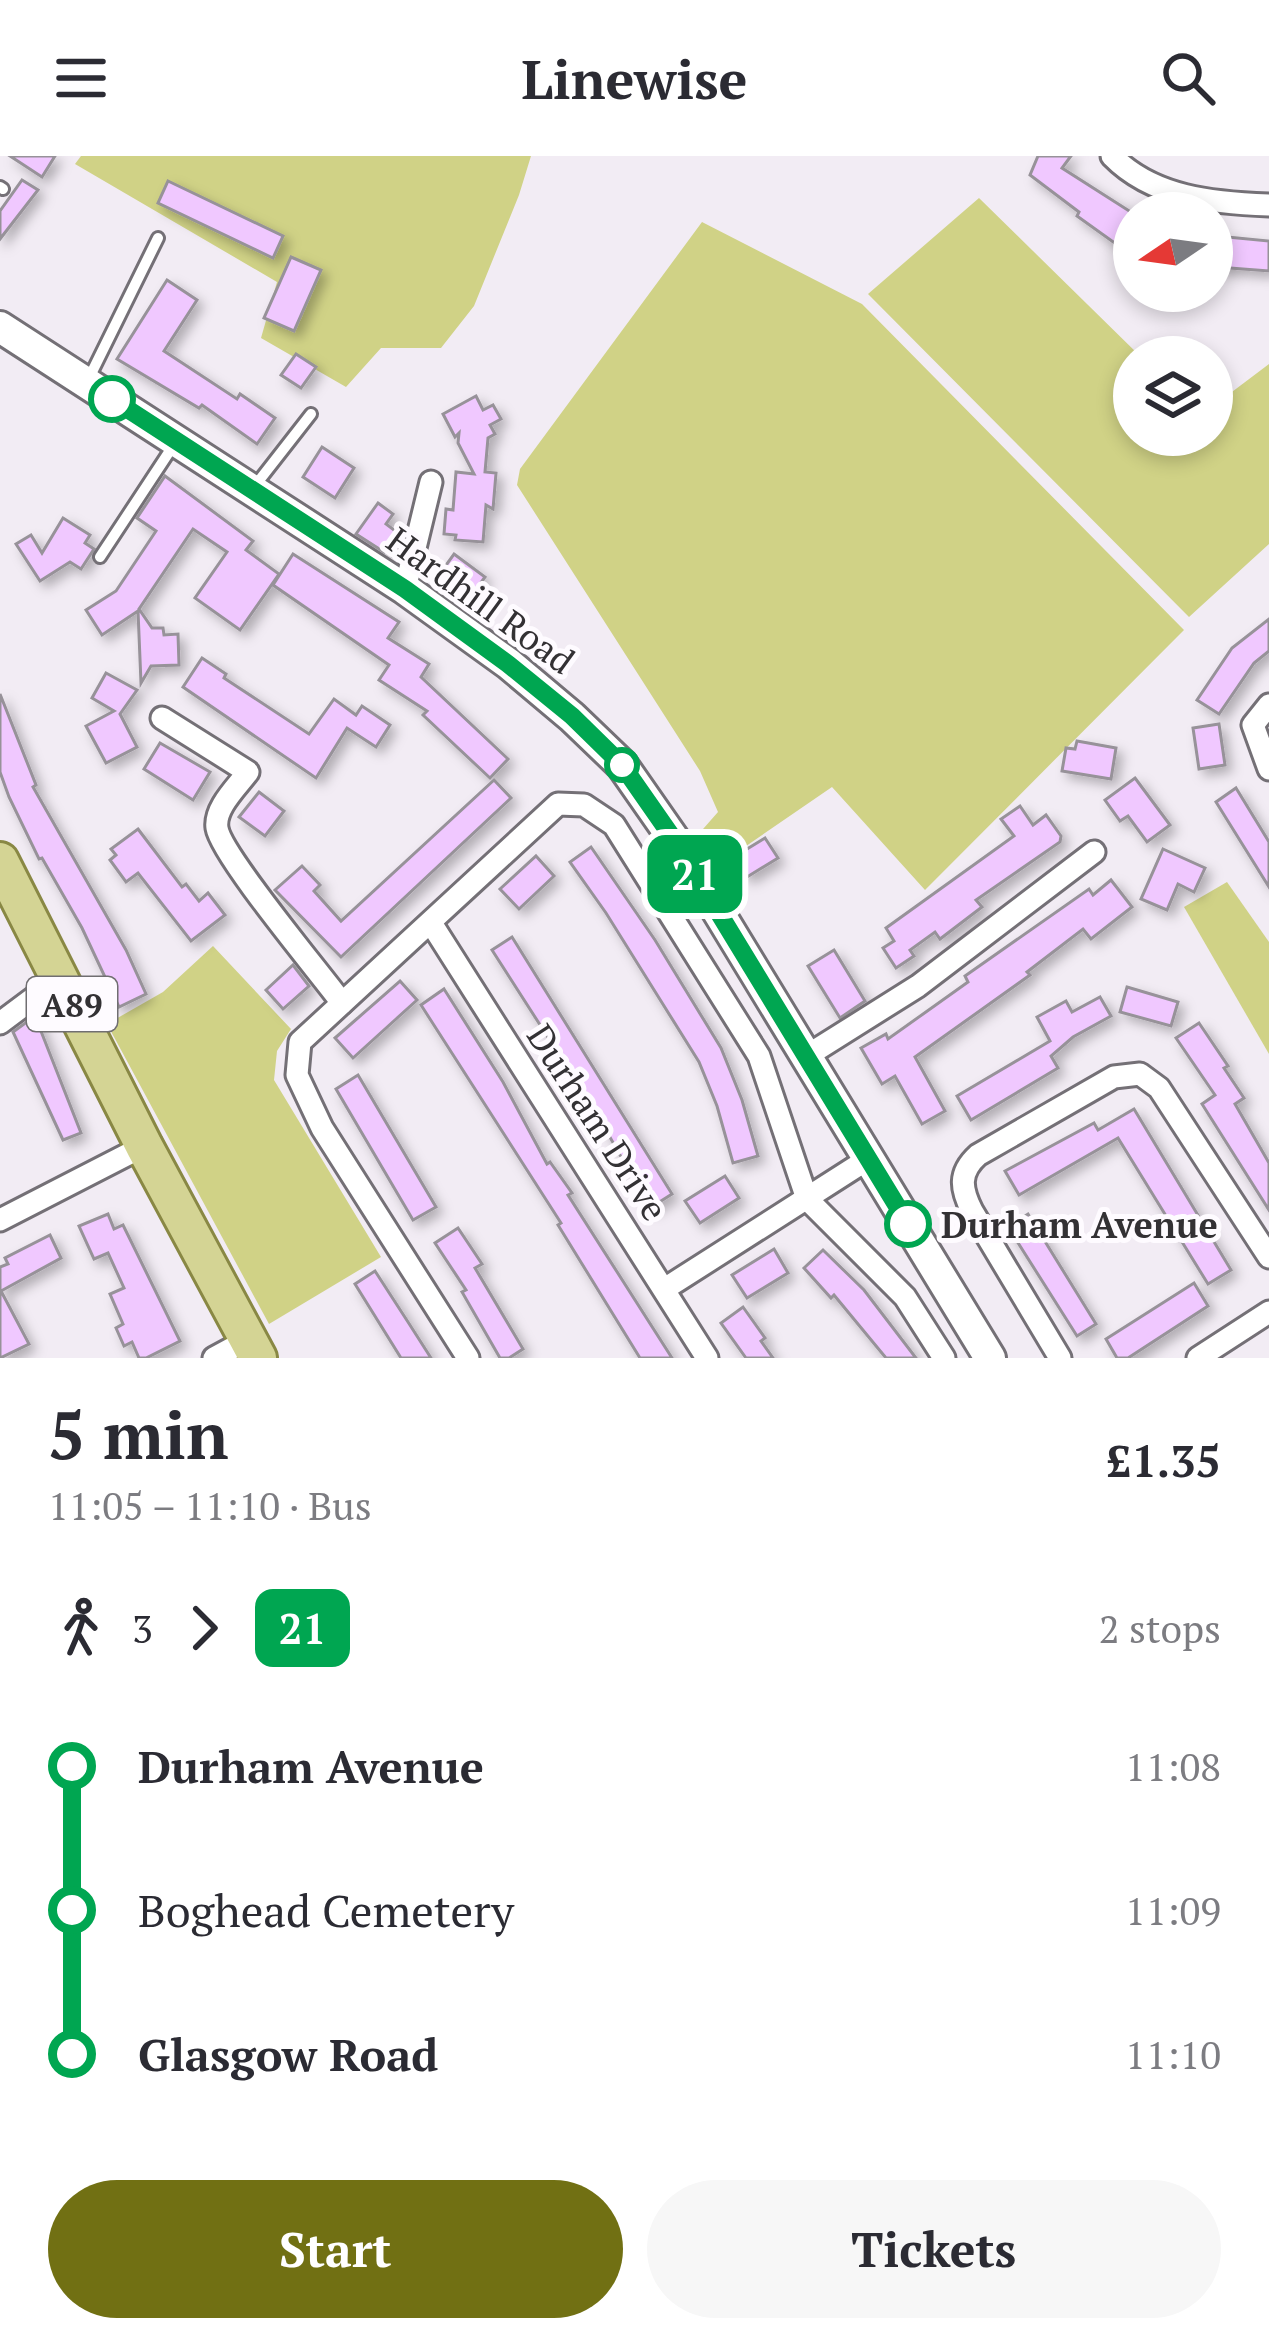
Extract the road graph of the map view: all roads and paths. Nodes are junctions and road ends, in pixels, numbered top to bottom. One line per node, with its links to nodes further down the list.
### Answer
1 (1119, 158): 2 (street)
2 (1269, 205)
3 (158, 238): 5 (lane)
4 (0, 327): 5 (main road, Hardhill Road)
5 (76, 376): 7 (main road, Hardhill Road)
6 (311, 414): 9 (lane)
7 (177, 440): 9 (main road, Hardhill Road); 10 (lane)
8 (431, 482): 11 (street)
9 (252, 490): 11 (main road, Hardhill Road)
10 (100, 557)
11 (405, 589): 21 (main road, Hardhill Road)
12 (1269, 705): 14 (street)
13 (162, 718): 19 (street)
14 (1269, 770)
15 (1094, 852): 21 (street)
16 (0, 862): 18 (main road, A89)
17 (431, 923): 19 (street); 24 (street); 27 (street, Durham Drive)
18 (59, 979): 20 (street); 22 (main road, A89)
19 (342, 1003): 31 (street)
20 (0, 1022)
21 (805, 1057): 23 (main road, Hardhill Road)
22 (144, 1146): 25 (street); 29 (main road, A89)
23 (868, 1160): 24 (street); 34 (main road, Hardhill Road)
24 (806, 1199): 27 (street); 33 (street)
25 (0, 1220)
26 (1269, 1258): 35 (street)
27 (666, 1288): 32 (street, Durham Drive)
28 (1269, 1312): 36 (street)
29 (255, 1348): 30 (street)
30 (214, 1358)
31 (468, 1358)
32 (707, 1358)
33 (944, 1358)
34 (990, 1358)
35 (1060, 1358)
36 (1198, 1358)

